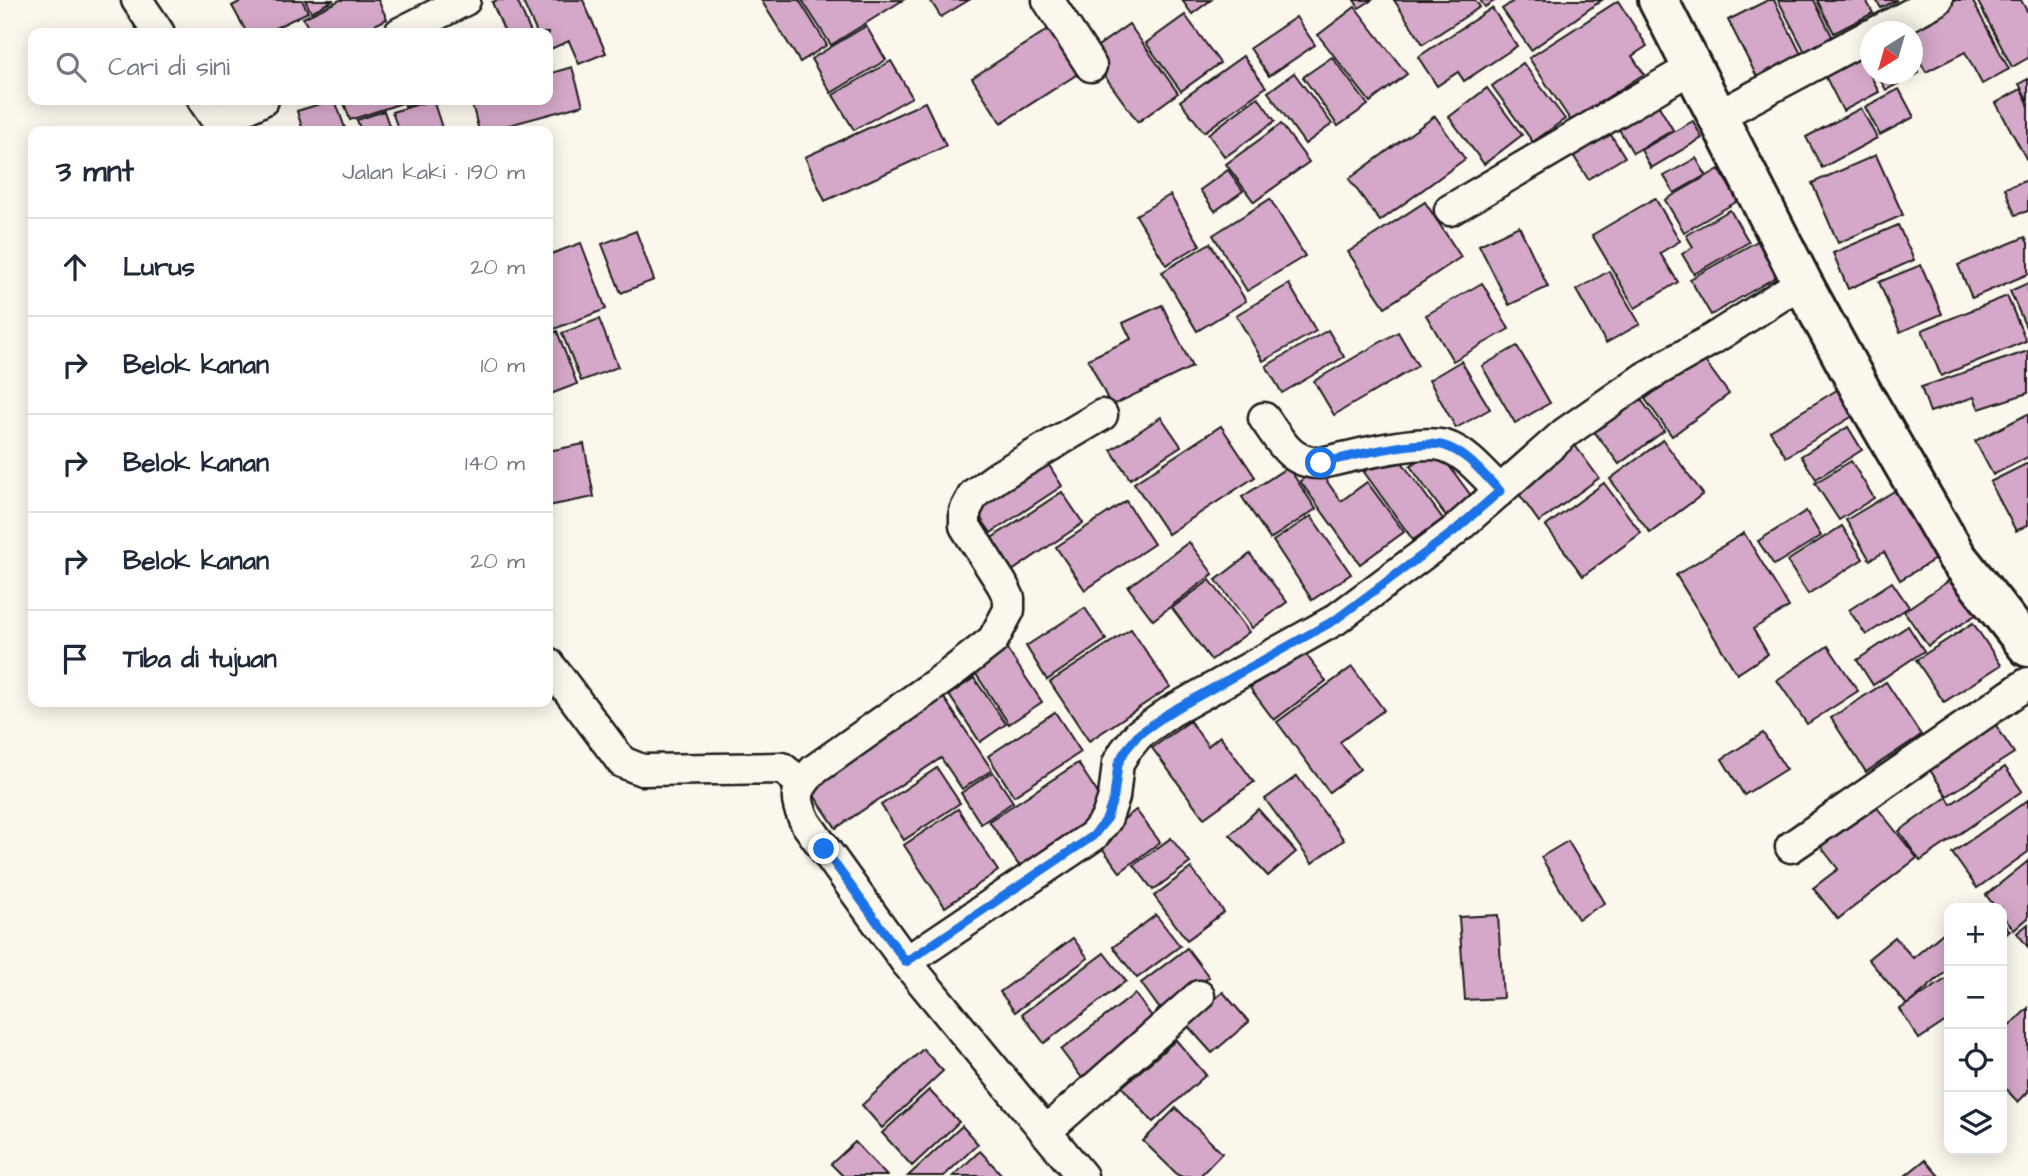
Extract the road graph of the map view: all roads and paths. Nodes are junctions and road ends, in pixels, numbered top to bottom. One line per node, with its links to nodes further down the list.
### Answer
1 (137, 0): 7 (street)
2 (465, 0): 8 (street)
3 (1048, 0): 10 (street)
4 (1658, 0): 11 (main road)
5 (1937, 0): 6 (street)
6 (1898, 21)
7 (156, 28)
8 (411, 28)
9 (1860, 41): 13 (street)
10 (1091, 66)
11 (1693, 67): 13 (main road); 15 (street)
12 (250, 105): 14 (street)
13 (1718, 116): 16 (main road)
14 (215, 118)
15 (1450, 210)
16 (1802, 282): 19 (street); 20 (main road)
17 (1102, 415): 23 (street)
18 (1264, 418): 19 (street)
19 (1500, 491): 25 (street)
20 (2028, 647)
21 (553, 670): 23 (street)
22 (2028, 683): 24 (street)
23 (801, 783): 25 (street)
24 (1791, 847)
25 (906, 962): 27 (street)
26 (1199, 996): 27 (street)
27 (1045, 1132): 28 (street)
28 (1073, 1173)

